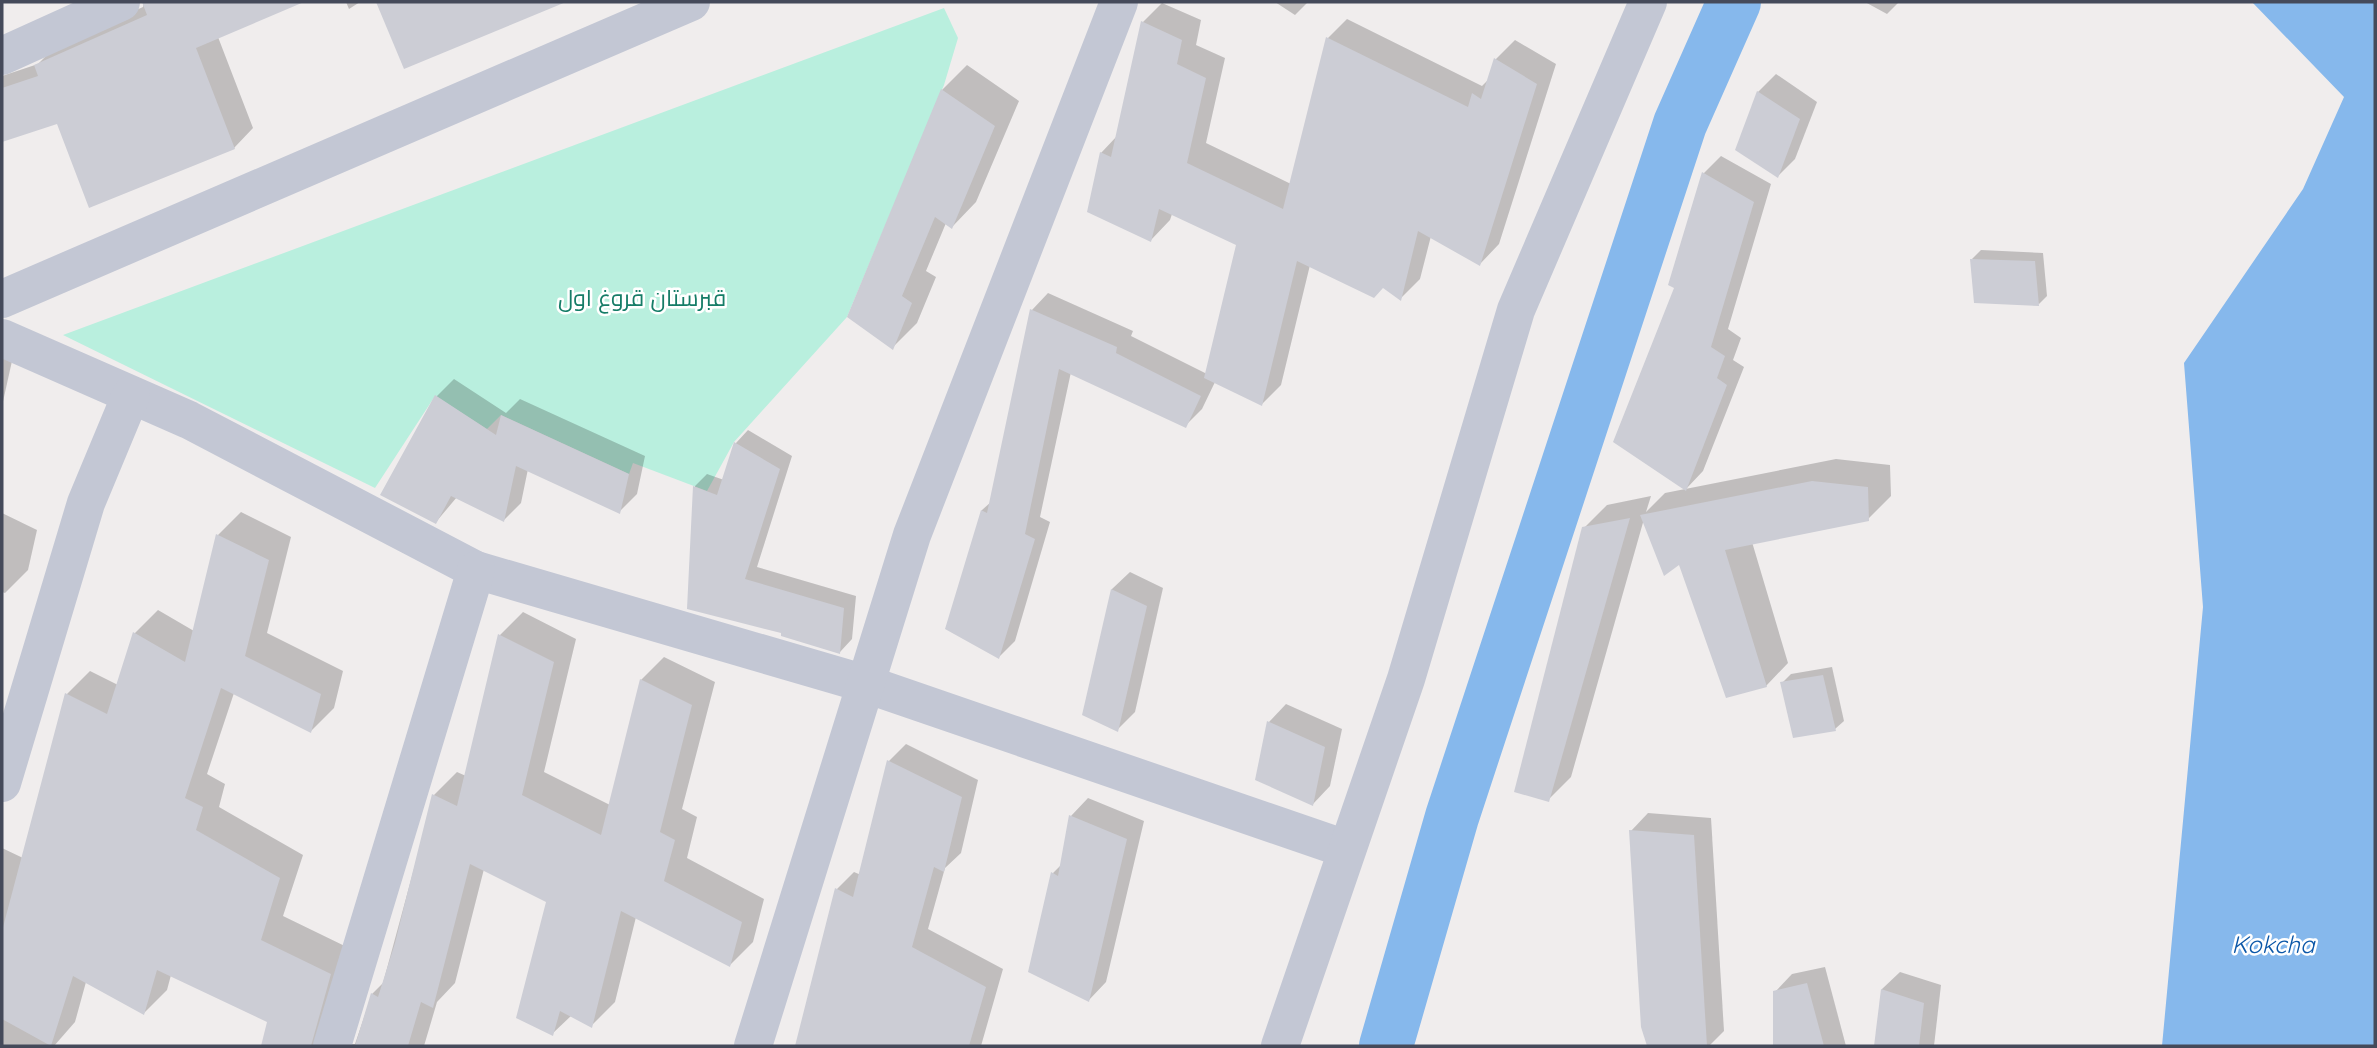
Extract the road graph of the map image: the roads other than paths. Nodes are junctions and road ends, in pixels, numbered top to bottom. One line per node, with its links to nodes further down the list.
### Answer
1 (121, 2): 5 (street)
2 (691, 2): 6 (street)
3 (1119, 2): 10 (street)
4 (1648, 2): 12 (street)
5 (2, 56)
6 (2, 299)
7 (2, 338): 8 (street)
8 (131, 395): 9 (street); 11 (street)
9 (475, 570): 10 (street); 13 (street)
10 (866, 684): 12 (street); 14 (street)
11 (2, 783)
12 (1346, 849): 15 (street)
13 (332, 1046)
14 (752, 1046)
15 (1280, 1046)

